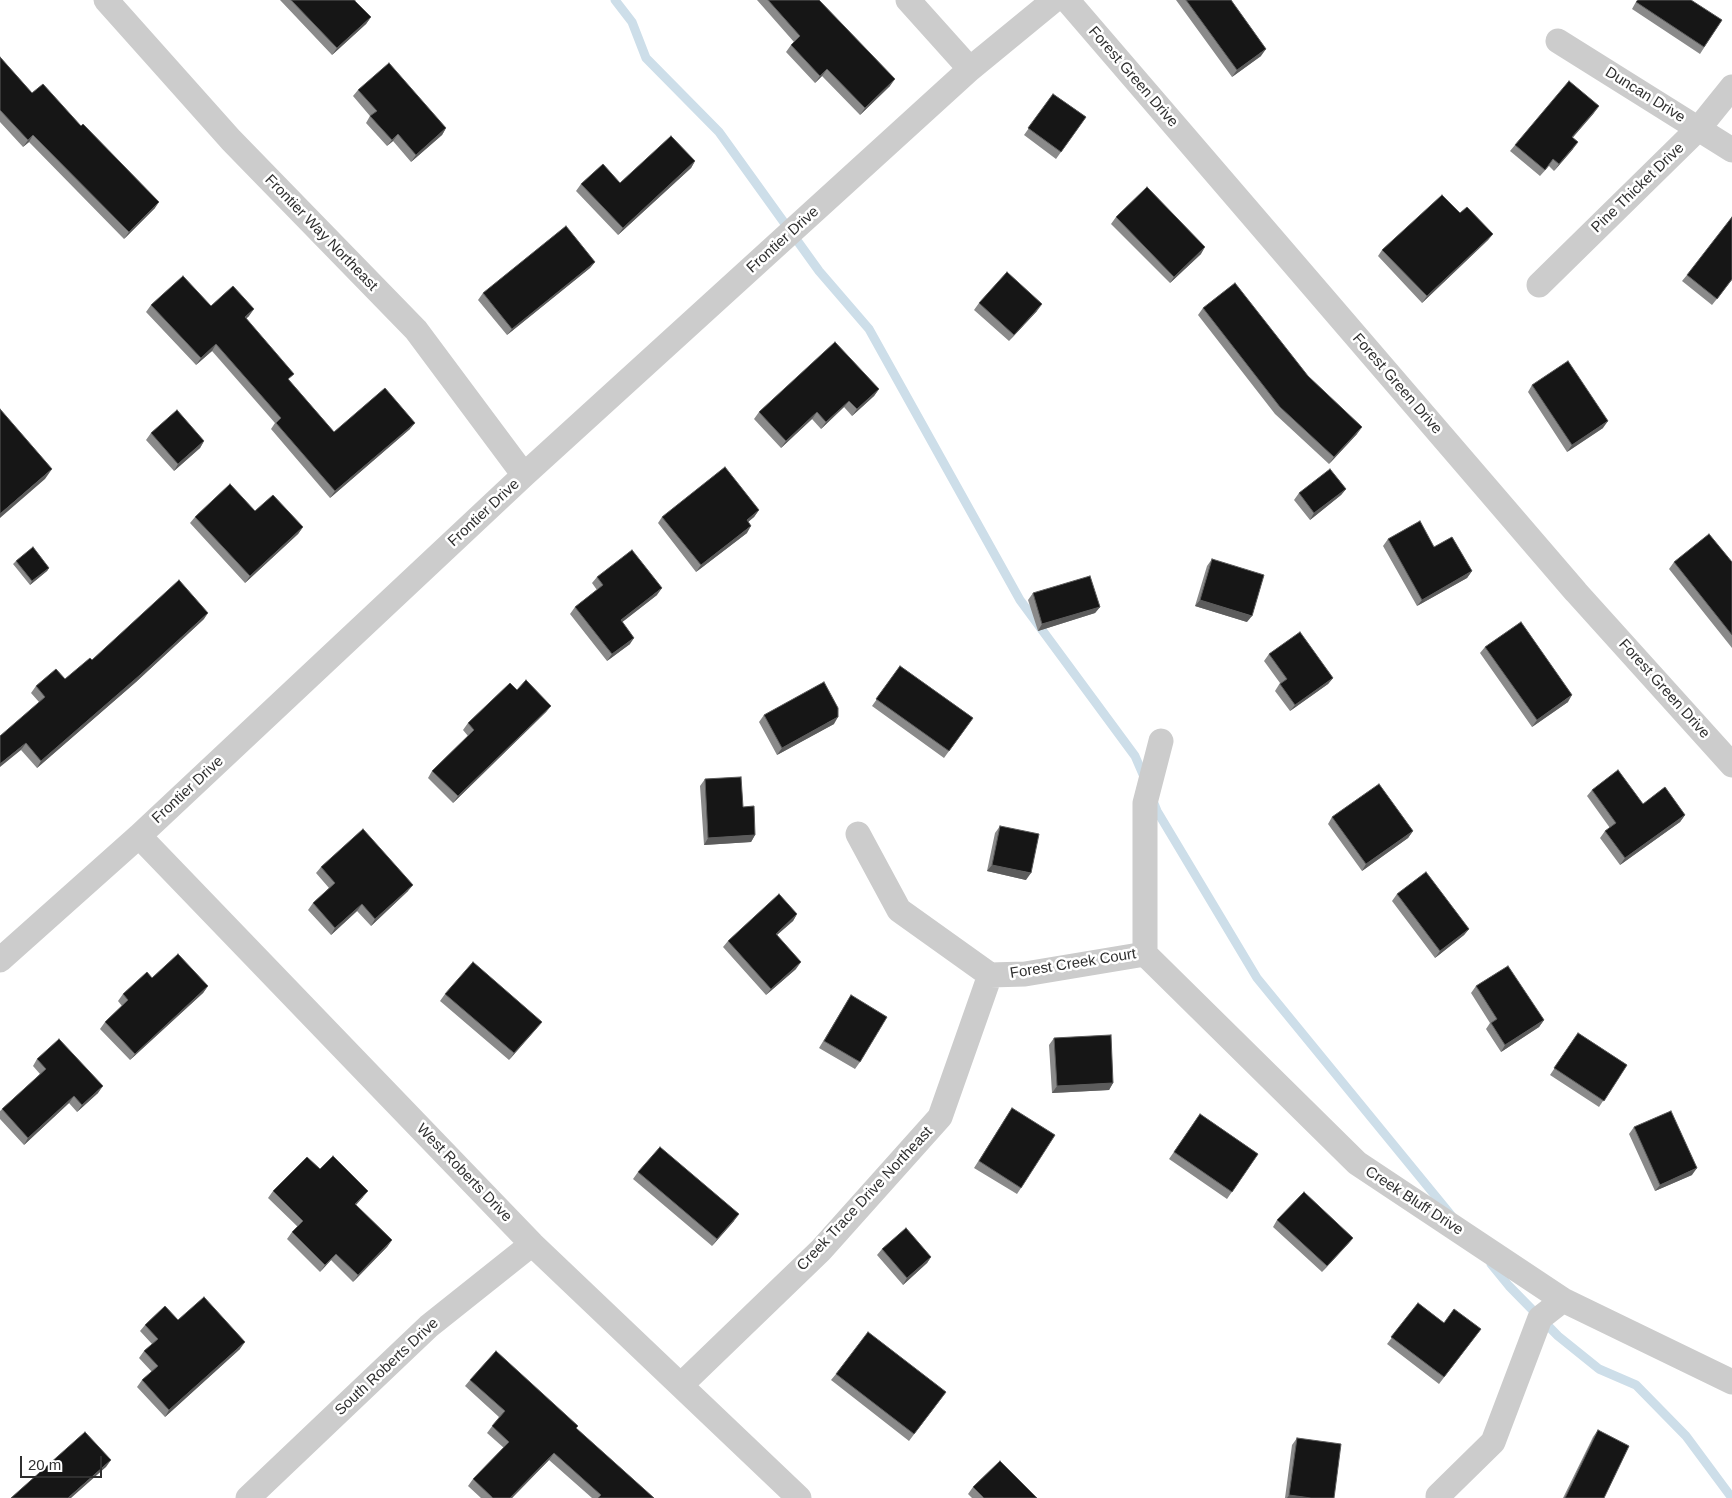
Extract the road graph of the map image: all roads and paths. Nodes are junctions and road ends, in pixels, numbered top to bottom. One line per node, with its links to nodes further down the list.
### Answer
1 (106, 0): 11 (street, Frontier Way Northeast)
2 (908, 0): 6 (street)
3 (1054, 0): 6 (street, Frontier Drive)
4 (1067, 0): 13 (street, Forest Green Drive)
5 (1558, 41): 8 (street, Duncan Drive)
6 (970, 69): 11 (street, Frontier Drive)
7 (1732, 86): 8 (street, Pine Thicket Drive)
8 (1699, 128): 9 (street, Duncan Drive); 10 (street, Pine Thicket Drive)
9 (1732, 150)
10 (1539, 285)
11 (524, 474): 15 (street, Frontier Drive)
12 (1161, 741): 16 (street)
13 (1732, 765)
14 (858, 834): 18 (street, Forest Creek Court)
15 (139, 836): 17 (street, Frontier Drive); 19 (street, West Roberts Drive)
16 (1144, 954): 18 (street, Forest Creek Court); 20 (street, Creek Bluff Drive)
17 (0, 960)
18 (990, 975): 22 (street, Creek Trace Drive Northeast)
19 (532, 1244): 22 (street, West Roberts Drive); 24 (street, South Roberts Drive)
20 (1563, 1300): 21 (street, Creek Bluff Drive); 23 (street)
21 (1732, 1382)
22 (681, 1385): 25 (street, West Roberts Drive)
23 (1438, 1496)
24 (248, 1498)
25 (800, 1498)

